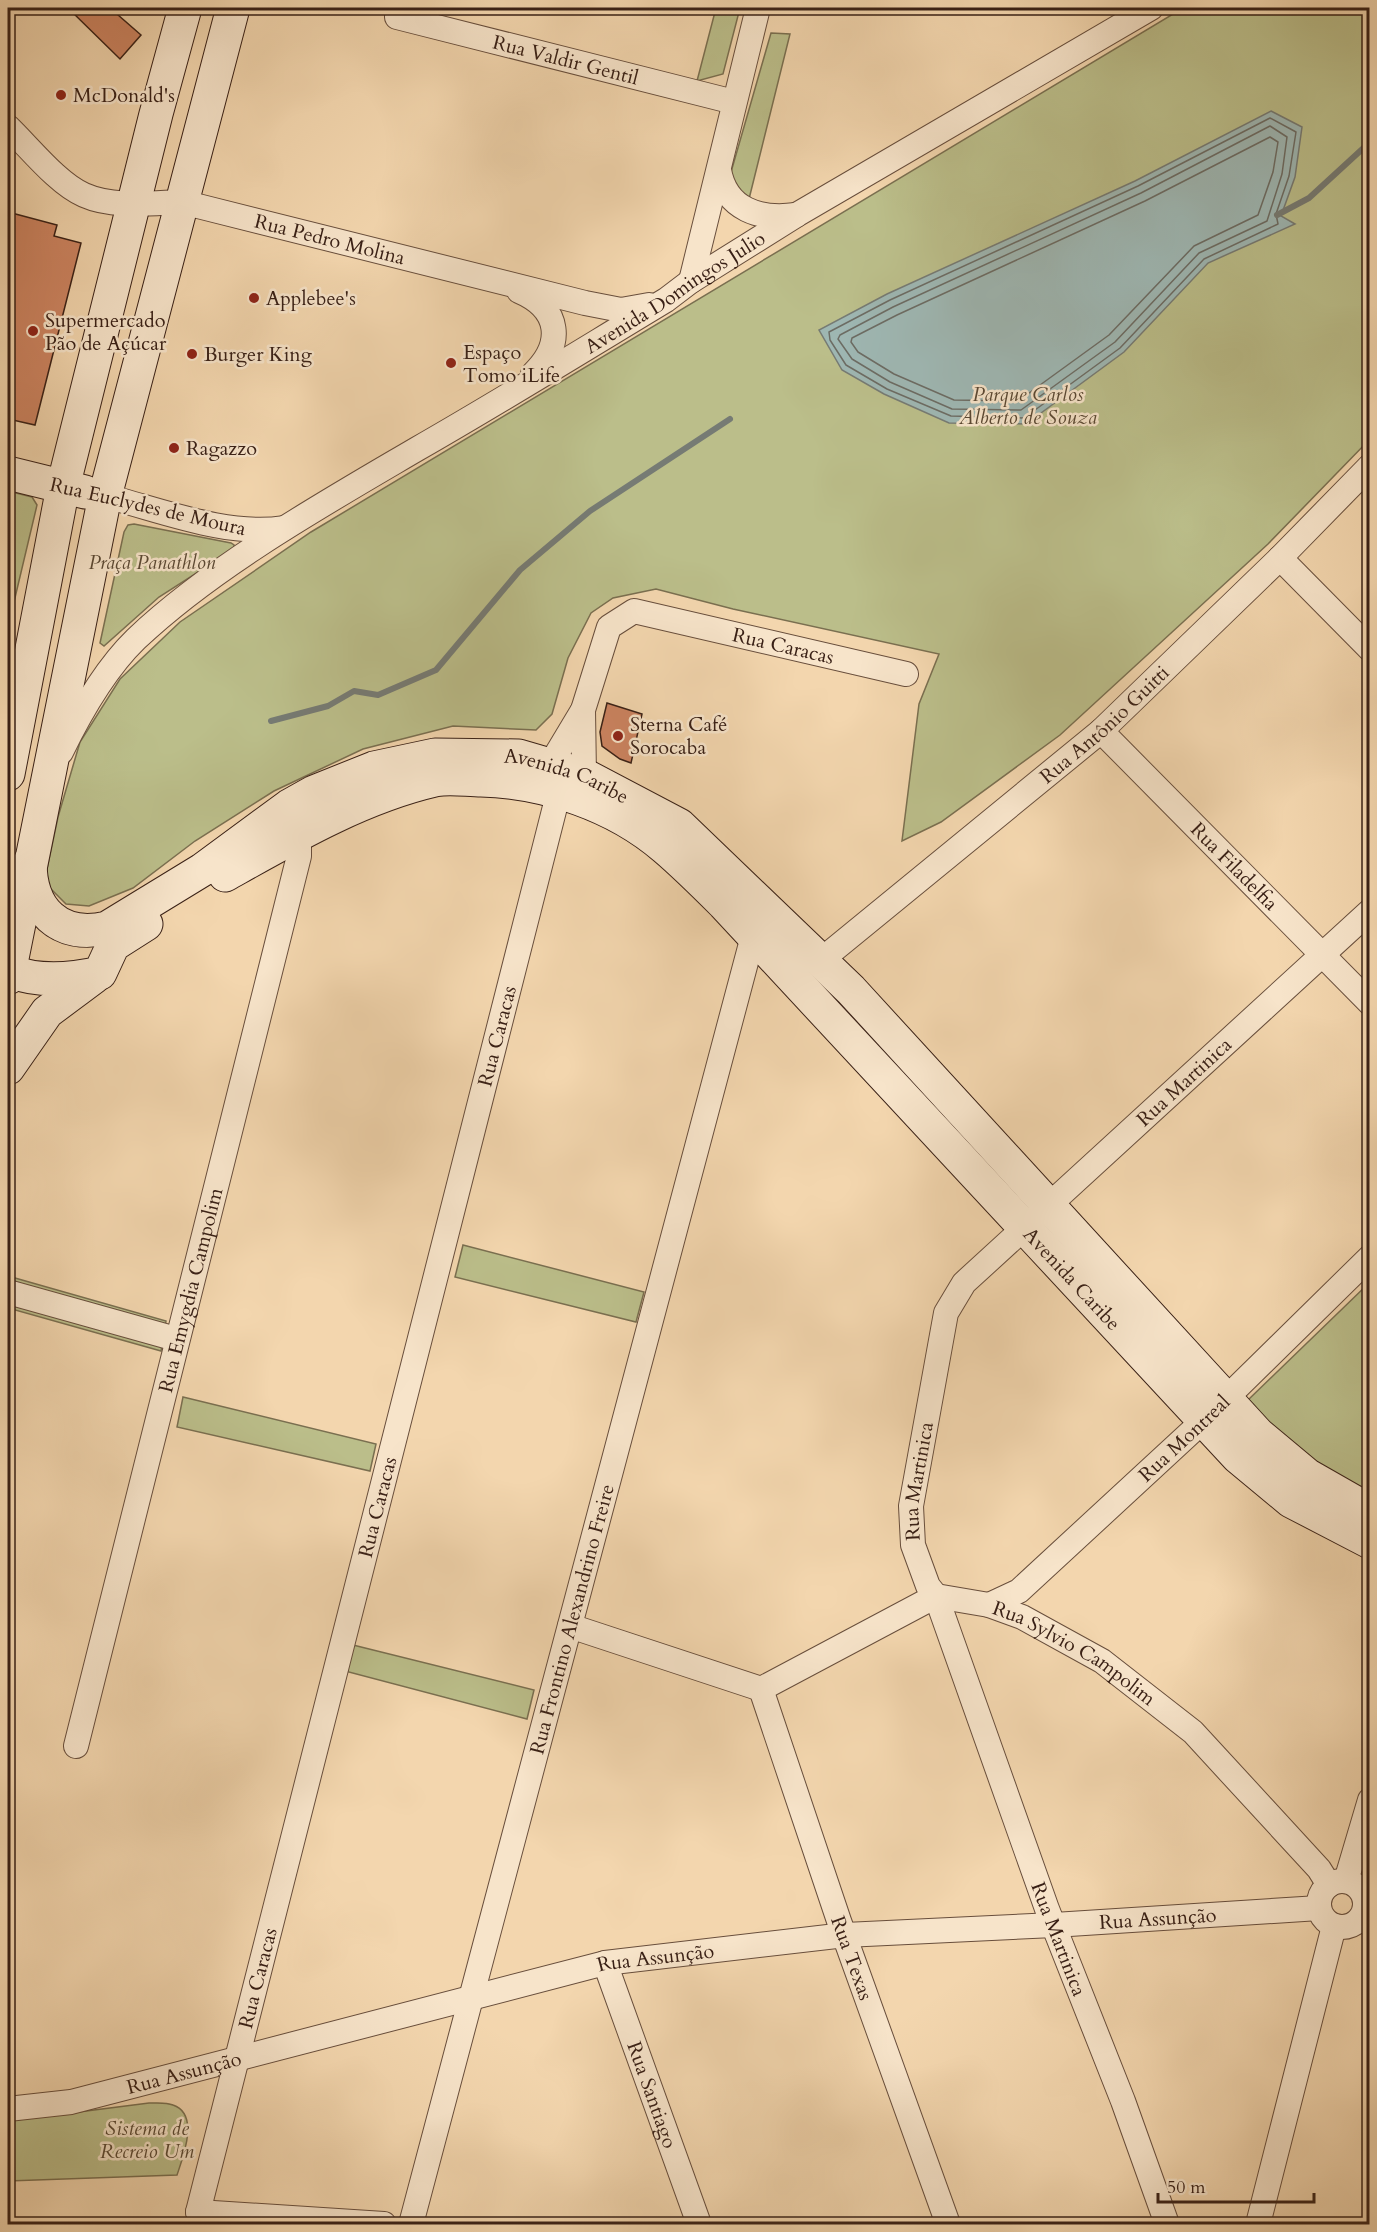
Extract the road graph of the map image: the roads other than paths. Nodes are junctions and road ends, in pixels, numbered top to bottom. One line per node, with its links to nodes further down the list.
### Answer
1 (185, 8): 10 (street)
2 (233, 8): 9 (street)
3 (758, 8): 6 (street)
4 (1151, 8): 11 (street, Avenida Domingos Julio)
5 (397, 17): 6 (street, Rua Valdir Gentil)
6 (734, 102): 8 (street)
7 (8, 127): 10 (street, Rua Pedro Molina)
8 (719, 170): 11 (street); 13 (street)
9 (182, 202): 10 (street, Rua Pedro Molina); 12 (street, Rua Pedro Molina); 19 (street)
10 (133, 203): 18 (street)
11 (798, 214): 13 (street, Avenida Domingos Julio)
12 (477, 274): 14 (street, Rua Pedro Molina); 15 (street, Rua Pedro Molina)
13 (691, 281): 14 (street, Avenida Domingos Julio)
14 (666, 300): 15 (street, Avenida Domingos Julio)
15 (517, 391): 20 (street, Avenida Domingos Julio)
16 (1370, 466): 21 (street, Rua Antônio Guitti)
17 (8, 473): 18 (street, Rua Euclydes de Moura)
18 (63, 487): 19 (street, Rua Euclydes de Moura); 25 (street)
19 (105, 496): 20 (street, Rua Euclydes de Moura); 29 (street)
20 (289, 527): 29 (street, Avenida Domingos Julio)
21 (1280, 558): 22 (street); 26 (street, Rua Antônio Guitti)
22 (1370, 649)
23 (906, 674): 24 (street, Rua Caracas)
24 (583, 710): 28 (street, Rua Caracas); 28 (street, Rua Caracas)
25 (11, 718): 27 (street); 31 (street)
26 (1101, 730): 33 (street, Rua Filadelfia); 34 (street, Rua Antônio Guitti)
27 (8, 774)
28 (564, 777): 30 (street, Avenida Caribe); 34 (street, Avenida Caribe); 34 (street, Avenida Caribe); 60 (street, Rua Caracas)
29 (48, 778): 31 (street)
30 (294, 820): 31 (street, Avenida Caribe); 35 (street, Avenida Caribe); 42 (street, Rua Emygdia Campolim)
31 (19, 861): 36 (street)
32 (1370, 911): 33 (street, Rua Martinica)
33 (1322, 955): 37 (street, Rua Filadelfia); 39 (street, Rua Martinica)
34 (794, 956): 39 (street, Avenida Caribe); 49 (street, Rua Frontino Alexandrino Freire)
35 (99, 973): 36 (street); 38 (street, Avenida Caribe)
36 (8, 974)
37 (1370, 1004)
38 (8, 1068)
39 (1037, 1216): 43 (street, Avenida Caribe); 44 (street, Avenida Caribe); 47 (street, Rua Martinica)
40 (1370, 1257): 43 (street, Rua Montreal)
41 (8, 1292): 42 (street)
42 (176, 1339): 51 (street, Rua Emygdia Campolim)
43 (1226, 1398): 44 (street, Rua Montreal); 45 (street, Avenida Caribe)
44 (1203, 1421): 46 (street, Avenida Caribe); 48 (street, Rua Montreal)
45 (1370, 1511)
46 (1370, 1542)
47 (936, 1596): 48 (street, Rua Sylvio Campolim); 50 (street); 56 (street, Rua Martinica)
48 (989, 1605): 53 (street, Rua Sylvio Campolim)
49 (570, 1626): 50 (street); 59 (street, Rua Frontino Alexandrino Freire)
50 (762, 1689): 57 (street, Rua Texas)
51 (76, 1746)
52 (1370, 1800): 53 (street)
53 (1337, 1883): 54 (street); 55 (street)
54 (1326, 1917): 55 (street); 56 (street, Rua Assunção); 68 (street)
55 (1365, 1921)
56 (1054, 1926): 57 (street, Rua Assunção); 67 (street, Rua Martinica)
57 (845, 1935): 58 (street, Rua Assunção); 66 (street, Rua Texas)
58 (604, 1963): 59 (street, Rua Assunção); 65 (street, Rua Santiago)
59 (472, 1996): 60 (street, Rua Assunção); 64 (street, Rua Frontino Alexandrino Freire)
60 (237, 2060): 61 (street, Rua Assunção); 62 (street, Rua Caracas)
61 (8, 2109)
62 (200, 2218): 63 (street)
63 (384, 2224)
64 (411, 2224)
65 (699, 2224)
66 (948, 2224)
67 (1167, 2224)
68 (1258, 2224)

